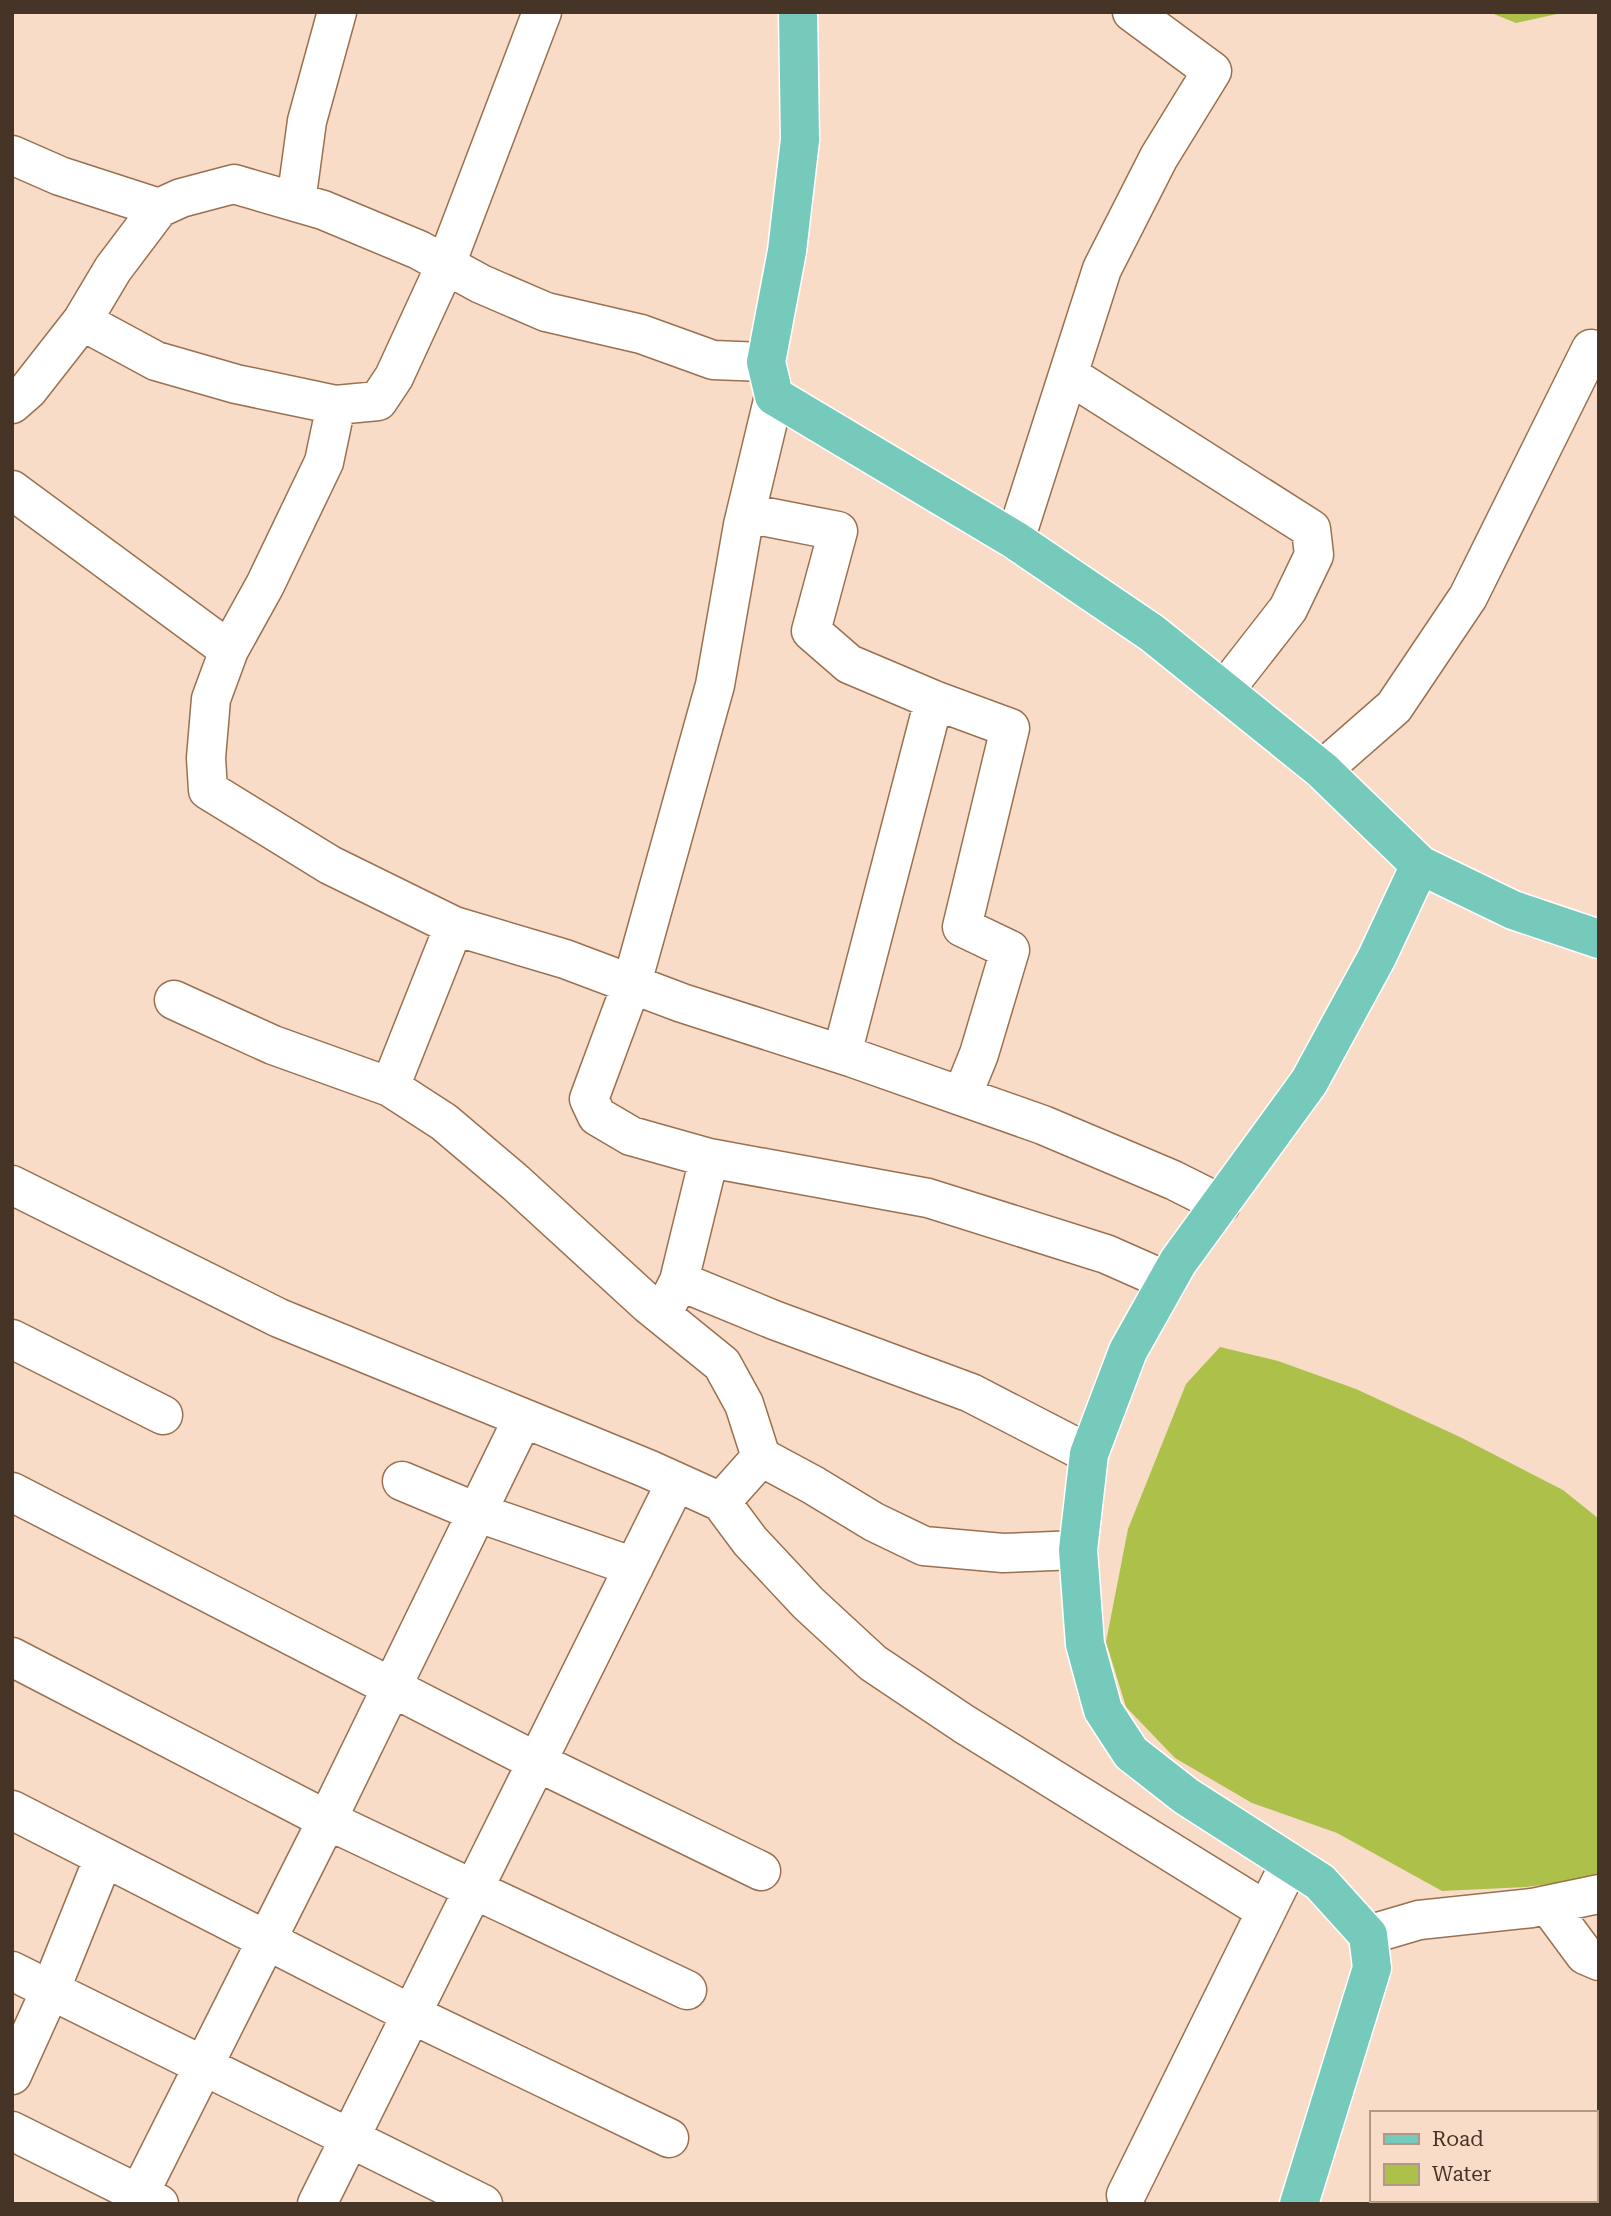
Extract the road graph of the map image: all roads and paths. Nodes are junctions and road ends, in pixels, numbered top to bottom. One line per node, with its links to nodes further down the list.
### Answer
1 (337, 12): 6 (street)
2 (542, 12): 8 (street)
3 (798, 12): 12 (main road)
4 (1132, 12): 11 (street)
5 (12, 155): 7 (street)
6 (296, 202): 7 (street); 8 (street)
7 (159, 208): 9 (street)
8 (446, 264): 12 (street); 14 (street)
9 (82, 321): 13 (street); 14 (street)
10 (1599, 353): 21 (street)
11 (1069, 375): 17 (street); 19 (street)
12 (770, 379): 16 (street); 17 (main road)
13 (12, 404)
14 (336, 405): 18 (street)
15 (12, 490): 18 (street)
16 (746, 513): 20 (street); 25 (street)
17 (1015, 540): 19 (main road)
18 (229, 650): 23 (street)
19 (1224, 691): 21 (main road)
20 (934, 700): 27 (street); 29 (street)
21 (1322, 770): 22 (main road)
22 (1420, 865): 24 (main road); 32 (main road)
23 (454, 926): 25 (street); 28 (street)
24 (1599, 939)
25 (632, 984): 27 (street); 30 (street)
26 (174, 1000): 28 (street)
27 (842, 1054): 29 (street)
28 (390, 1087): 35 (street)
29 (962, 1096): 32 (street)
30 (709, 1158): 33 (street); 34 (street)
31 (12, 1185): 38 (street)
32 (1221, 1204): 33 (main road)
33 (1167, 1281): 39 (main road)
34 (679, 1282): 35 (street); 39 (street)
35 (662, 1315): 40 (street)
36 (12, 1339): 37 (street)
37 (163, 1415)
38 (523, 1418): 42 (street); 45 (street)
39 (1089, 1454): 46 (main road)
40 (761, 1457): 44 (street); 46 (street)
41 (402, 1481): 45 (street)
42 (676, 1482): 44 (street); 47 (street)
43 (12, 1492): 49 (street)
44 (720, 1502): 59 (street)
45 (476, 1512): 47 (street); 49 (street)
46 (1078, 1550): 54 (main road)
47 (634, 1567): 50 (street)
48 (12, 1657): 52 (street)
49 (391, 1688): 50 (street); 52 (street)
50 (537, 1762): 55 (street); 56 (street)
51 (12, 1810): 53 (street)
52 (327, 1819): 56 (street); 61 (street)
53 (104, 1857): 61 (street); 65 (street)
54 (1290, 1863): 59 (street); 60 (main road)
55 (761, 1871)
56 (473, 1890): 64 (street); 66 (street)
57 (1599, 1894): 58 (street)
58 (1548, 1905): 60 (street); 62 (street)
59 (1266, 1911): 72 (street)
60 (1368, 1935): 76 (main road)
61 (266, 1940): 66 (street); 67 (street)
62 (1599, 1961)
63 (12, 1971): 65 (street)
64 (687, 1990)
65 (50, 1991): 67 (street); 68 (street)
66 (411, 2014): 70 (street); 71 (street)
67 (203, 2066): 71 (street); 73 (street)
68 (12, 2075)
69 (12, 2132): 73 (street)
70 (670, 2138)
71 (349, 2139): 74 (street); 75 (street)
72 (1126, 2195)
73 (144, 2200)
74 (317, 2204)
75 (483, 2204)
76 (1299, 2204)

